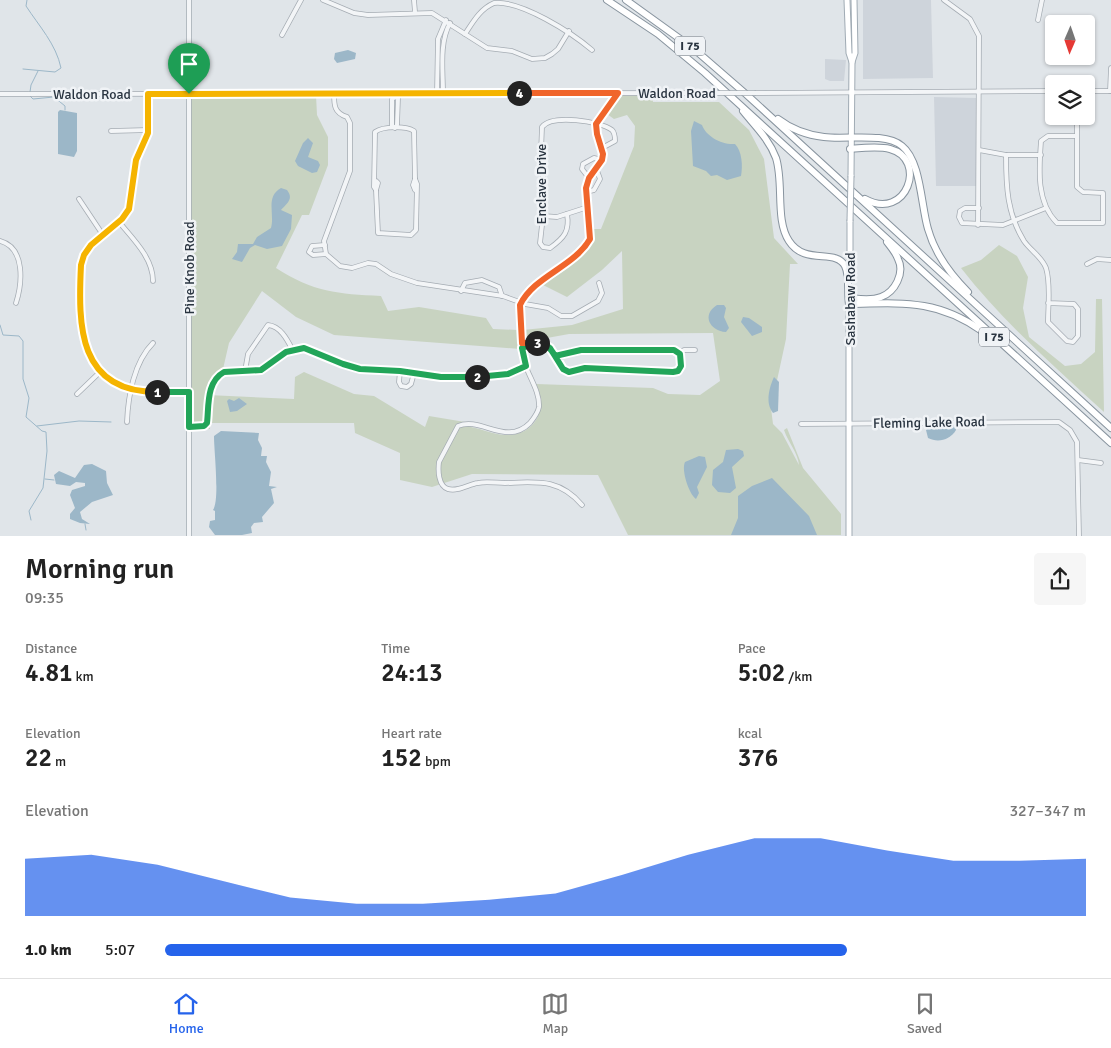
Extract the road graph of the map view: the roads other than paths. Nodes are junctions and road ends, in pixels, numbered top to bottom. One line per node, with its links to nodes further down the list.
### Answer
1 (189, 0): 32 (street, Pine Knob Road)
2 (301, 0): 16 (street)
3 (326, 0): 11 (street)
4 (414, 0): 11 (street)
5 (607, 0): 36 (highway, I 75)
6 (626, 0): 35 (highway, I 75)
7 (847, 0): 17 (main road, Sashabaw Road)
8 (854, 0): 17 (main road, Sashabaw Road)
9 (944, 0): 22 (street)
10 (1042, 0): 12 (street)
11 (415, 12): 13 (street)
12 (1038, 20)
13 (448, 21): 15 (street); 19 (street); 20 (street)
14 (569, 31): 15 (street); 15 (street); 18 (street)
15 (465, 34)
16 (282, 35)
17 (851, 40): 29 (main road, Sashabaw Road)
18 (592, 50)
19 (438, 59): 20 (street); 26 (street)
20 (443, 60): 27 (street)
21 (1111, 68): 25 (street)
22 (979, 91): 23 (street, Waldon Road); 29 (street, Waldon Road); 46 (street)
23 (1045, 91)
24 (1095, 91): 25 (street)
25 (1110, 91)
26 (437, 93): 27 (street, Waldon Road); 34 (street, Waldon Road)
27 (442, 93): 28 (street, Waldon Road)
28 (618, 93): 29 (street, Waldon Road, bridge); 37 (street)
29 (852, 93): 43 (main road, Sashabaw Road)
30 (0, 94): 31 (street, Waldon Road)
31 (148, 94): 32 (street, Waldon Road); 40 (street)
32 (189, 94): 33 (street, Waldon Road); 94 (street, Pine Knob Road)
33 (334, 94): 34 (street, Waldon Road); 66 (street)
34 (395, 95): 39 (street)
35 (750, 97): 43 (highway); 53 (highway, I 75)
36 (733, 100): 63 (highway, I 75); 74 (highway)
37 (596, 124): 44 (street); 44 (street); 59 (street, Enclave Drive)
38 (1077, 125): 42 (street)
39 (395, 128): 39 (street)
40 (148, 130): 41 (street); 60 (street)
41 (111, 131)
42 (1076, 136): 48 (street); 57 (street)
43 (850, 138): 45 (main road, Sashabaw Road); 78 (highway)
44 (602, 148): 49 (street)
45 (850, 149): 53 (highway); 74 (main road, Sashabaw Road, bridge)
46 (979, 150): 47 (street); 56 (street)
47 (1006, 155): 48 (street); 61 (street)
48 (1041, 155): 57 (street)
49 (602, 160): 50 (street); 51 (street)
50 (596, 168): 51 (street); 52 (street)
51 (589, 178): 52 (street)
52 (586, 192): 55 (street)
53 (856, 194): 78 (highway, I 75)
54 (79, 199): 64 (street)
55 (588, 207): 58 (street); 76 (street)
56 (979, 208): 62 (street); 62 (street)
57 (1046, 208): 61 (street)
58 (567, 214): 59 (street); 59 (street, Enclave Drive)
59 (543, 216)
60 (119, 222): 64 (street); 70 (street)
61 (1014, 223): 62 (street); 77 (street)
62 (978, 225)
63 (877, 230): 74 (highway); 86 (highway, I 75)
64 (103, 235): 91 (street)
65 (0, 241): 75 (street)
66 (324, 245): 67 (street); 67 (street)
67 (326, 254): 72 (street)
68 (1111, 260): 69 (street)
69 (1087, 264)
70 (153, 281)
71 (599, 283): 76 (street)
72 (462, 290): 73 (street); 73 (street)
73 (502, 296): 76 (street)
74 (850, 301): 86 (highway); 98 (main road, Sashabaw Road)
75 (16, 303)
76 (521, 303): 80 (street)
77 (1048, 303): 77 (street)
78 (991, 318): 100 (highway, I 75)
79 (153, 342): 93 (street)
80 (522, 343): 81 (street); 82 (street)
81 (533, 343): 82 (street); 87 (street)
82 (522, 348): 88 (street)
83 (292, 349): 89 (street); 89 (street); 90 (street)
84 (696, 350): 85 (street)
85 (680, 354): 87 (street); 87 (street)
86 (1013, 355): 101 (highway, I 75)
87 (555, 356)
88 (526, 366): 92 (street); 104 (street)
89 (245, 371): 99 (street)
90 (400, 371): 92 (street); 92 (street)
91 (100, 372): 93 (street); 95 (street)
92 (414, 373)
93 (131, 390): 94 (street); 96 (street)
94 (189, 392): 99 (street, Pine Knob Road)
95 (77, 394)
96 (127, 422)
97 (801, 424): 98 (street, Fleming Lake Road)
98 (849, 424): 102 (street, Fleming Lake Road); 106 (main road, Sashabaw Road)
99 (189, 427): 105 (street, Pine Knob Road)
100 (1111, 428)
101 (1111, 443)
102 (1078, 460): 103 (street); 107 (street)
103 (1101, 463)
104 (582, 505)
105 (189, 536)
106 (849, 536)
107 (1079, 536)

